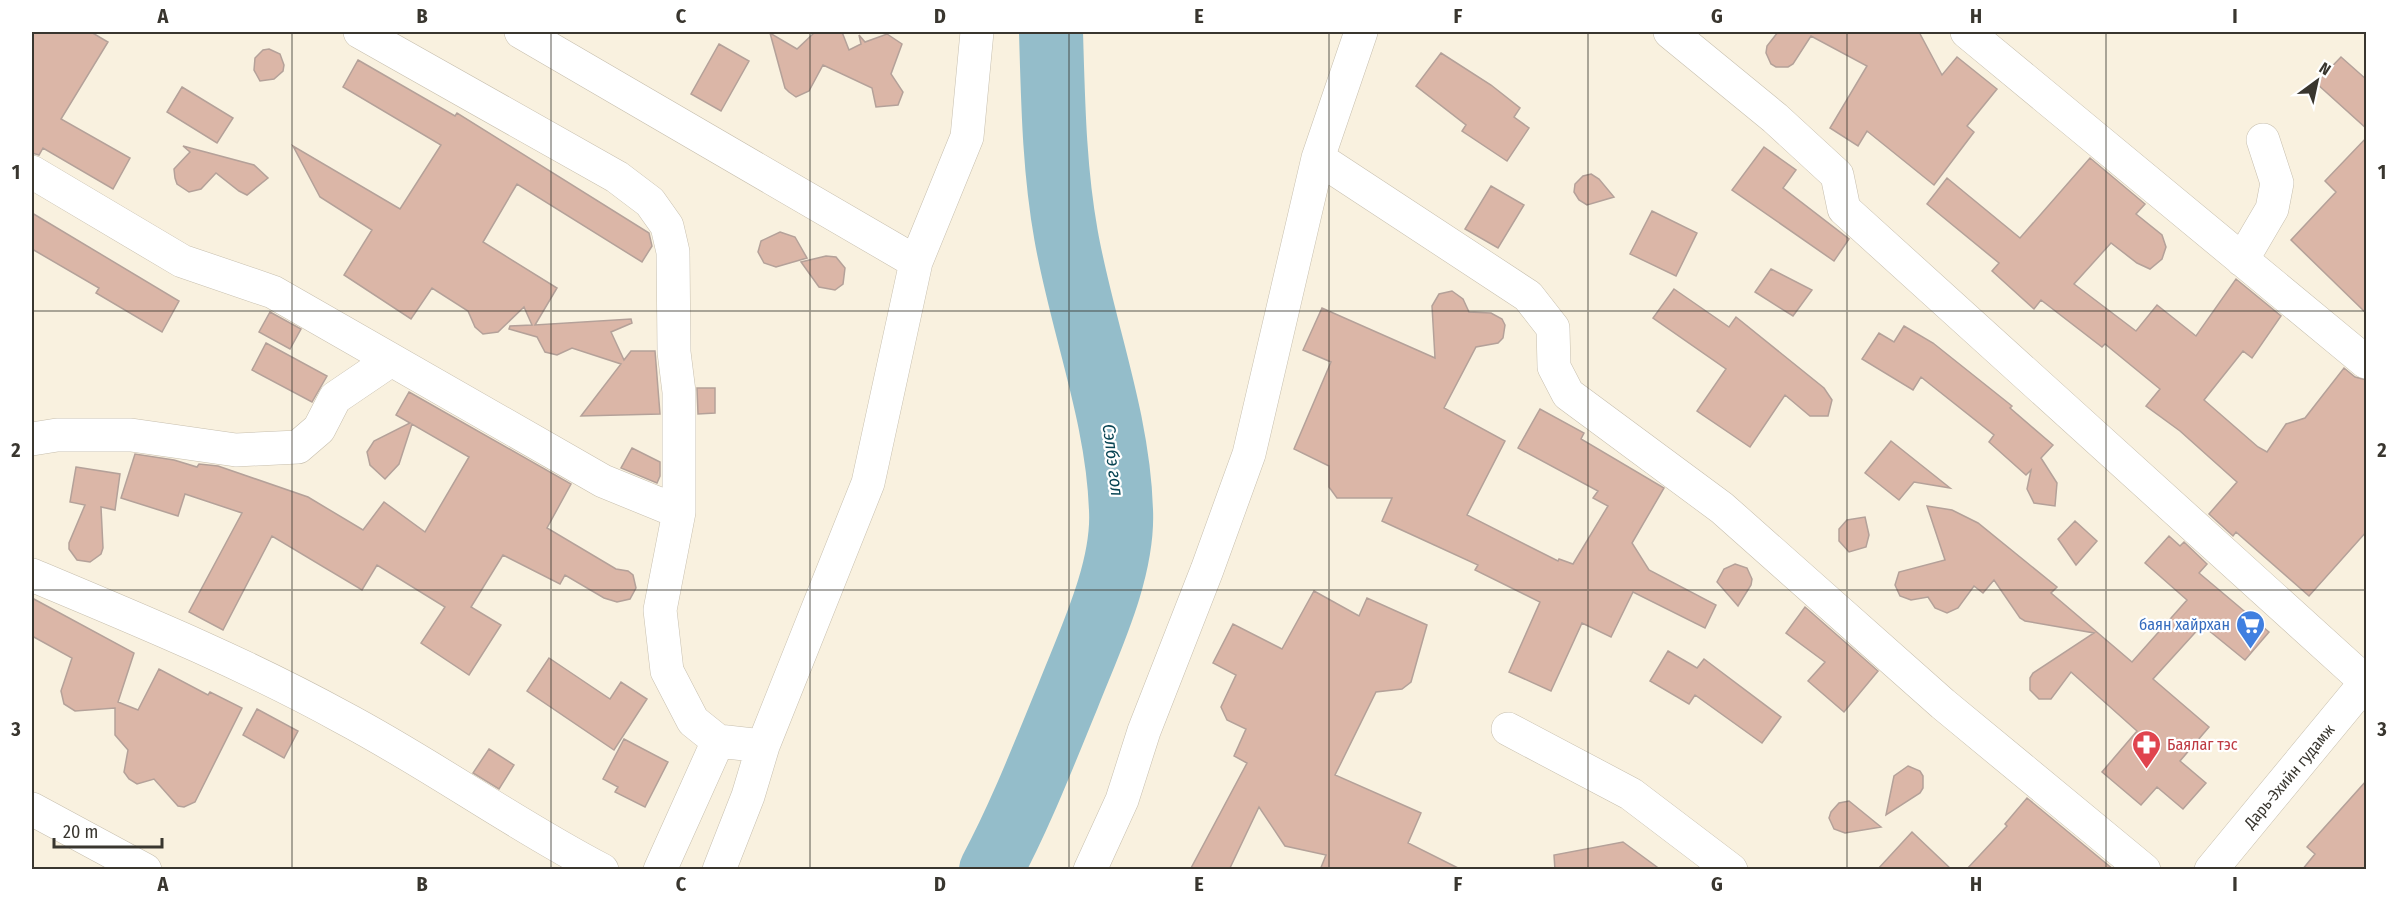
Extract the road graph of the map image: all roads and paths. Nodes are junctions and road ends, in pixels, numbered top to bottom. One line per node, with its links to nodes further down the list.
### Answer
1 (360, 32): 15 (street)
2 (521, 32): 11 (street)
3 (977, 32): 11 (street)
4 (1361, 32): 8 (street)
5 (1670, 32): 17 (street)
6 (1967, 32): 10 (street)
7 (2263, 140): 10 (street)
8 (1318, 158): 22 (street); 28 (street)
9 (32, 172): 12 (street)
10 (2242, 260): 13 (street)
11 (916, 262): 20 (street)
12 (391, 360): 14 (street); 15 (street)
13 (2367, 362)
14 (32, 438)
15 (679, 512): 19 (street)
16 (32, 575): 24 (street)
17 (2366, 682): 29 (street, Дарь-Эхийн гудамж)
18 (1508, 729): 27 (street)
19 (718, 741): 20 (street); 25 (street)
20 (764, 746): 26 (street)
21 (32, 809): 23 (street)
22 (1099, 867)
23 (145, 870)
24 (602, 870)
25 (660, 870)
26 (718, 870)
27 (1731, 870)
28 (2144, 870)
29 (2211, 870)

